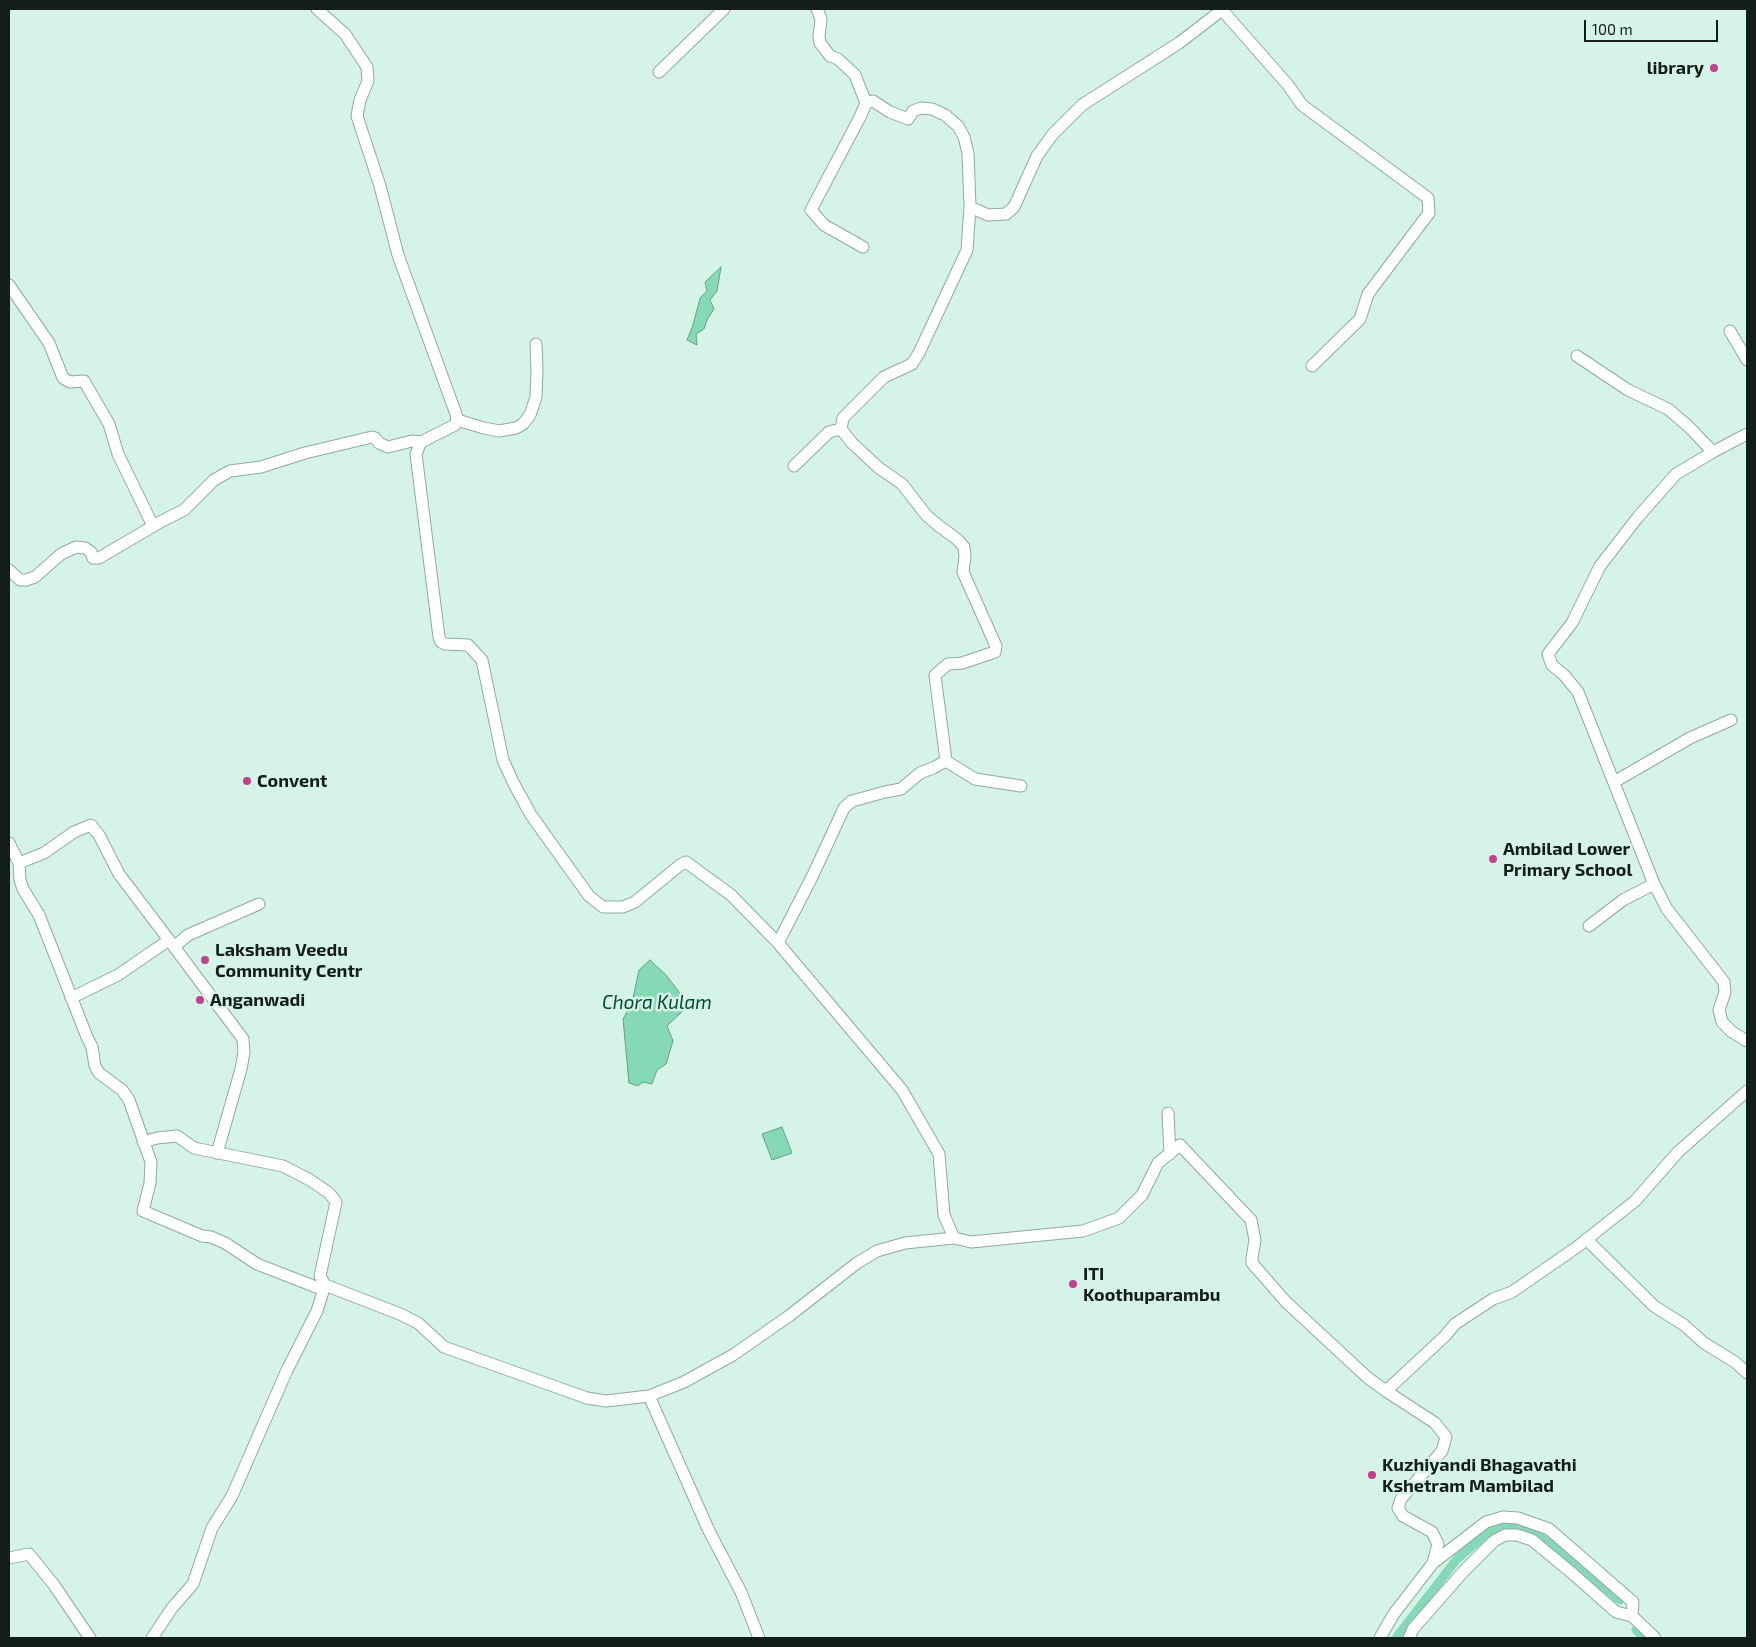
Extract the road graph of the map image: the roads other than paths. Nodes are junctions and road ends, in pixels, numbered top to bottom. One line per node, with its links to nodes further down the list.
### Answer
1 (317, 9): 17 (street)
2 (724, 9): 5 (street)
3 (817, 9): 6 (street)
4 (1222, 10): 9 (street); 16 (street)
5 (659, 72)
6 (866, 103): 7 (street); 10 (street)
7 (969, 189): 8 (street); 9 (street)
8 (970, 207): 9 (street); 18 (street)
9 (988, 215)
10 (863, 247)
11 (9, 285): 23 (street)
12 (1730, 331): 15 (street)
13 (536, 344): 17 (street)
14 (1577, 356): 21 (street)
15 (1747, 360)
16 (1312, 366)
17 (457, 420): 20 (street)
18 (841, 429): 22 (street); 26 (street)
19 (1747, 434): 21 (street)
20 (421, 442): 23 (street); 34 (street)
21 (1713, 452): 27 (street)
22 (794, 466)
23 (153, 526): 24 (street)
24 (9, 570)
25 (1730, 720): 27 (street)
26 (946, 761): 28 (street); 34 (street)
27 (1614, 782): 31 (street)
28 (1021, 786)
29 (9, 842): 30 (street)
30 (19, 863): 35 (street); 36 (street)
31 (1654, 884): 33 (street); 37 (street)
32 (259, 904): 35 (street)
33 (1589, 926)
34 (778, 943): 43 (street)
35 (171, 944): 36 (street); 41 (street)
36 (71, 998): 40 (street)
37 (1747, 1041)
38 (1747, 1091): 44 (street)
39 (1168, 1113): 42 (street)
40 (143, 1142): 41 (street); 45 (street)
41 (217, 1153): 45 (street)
42 (1170, 1154): 43 (street); 47 (street)
43 (954, 1238): 48 (street)
44 (1586, 1239): 46 (street); 47 (street)
45 (325, 1286): 48 (street); 53 (street)
46 (1747, 1373)
47 (1386, 1391): 50 (street)
48 (649, 1396): 54 (street)
49 (9, 1558): 52 (street)
50 (1433, 1564): 51 (street); 55 (street)
51 (1632, 1616): 56 (street); 57 (street)
52 (90, 1638)
53 (152, 1638)
54 (759, 1638)
55 (1380, 1638)
56 (1409, 1638)
57 (1655, 1638)

